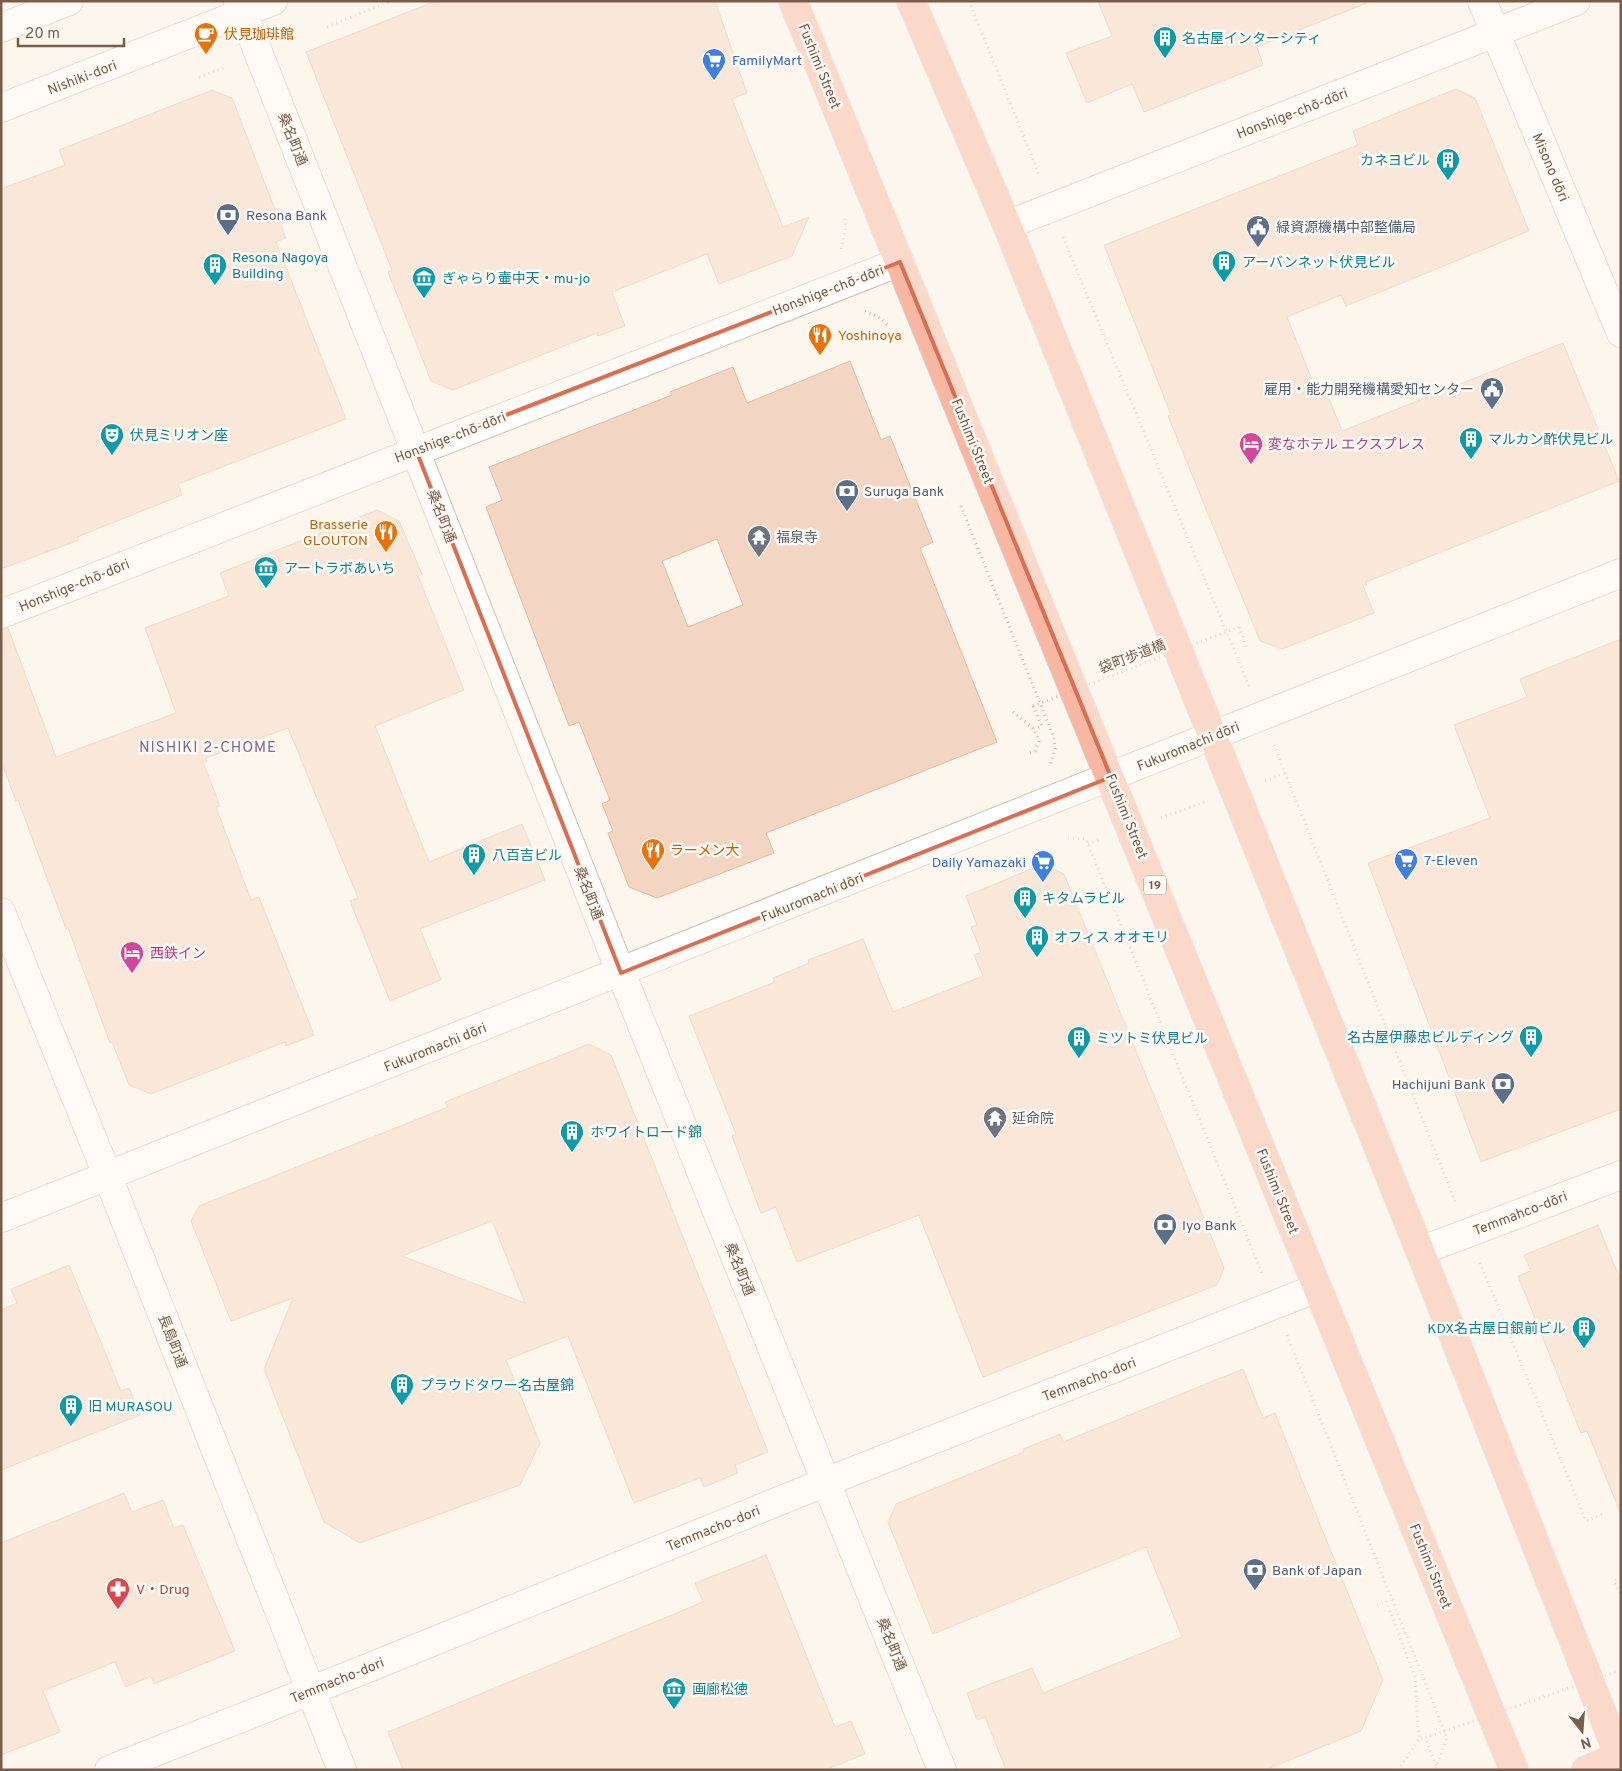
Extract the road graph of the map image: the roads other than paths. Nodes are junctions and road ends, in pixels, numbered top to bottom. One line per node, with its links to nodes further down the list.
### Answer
1 (69, 1): 8 (street)
2 (274, 1): 7 (street, Nishiki-dori)
3 (793, 1): 12 (highway, Fushimi Street / 19)
4 (911, 1): 11 (highway)
5 (1482, 1): 9 (street, Misono dōri)
6 (1576, 1): 9 (street, Honshige-chō-dōri)
7 (240, 7): 10 (street, Nishiki-dori); 14 (street, 桑名町通)
8 (1, 28)
9 (1495, 33): 11 (street, Honshige-chō-dōri); 13 (street, Misono dōri)
10 (1, 108)
11 (1006, 225): 17 (highway)
12 (900, 262): 14 (street, Honshige-chō-dōri); 18 (highway, Fushimi Street / 19)
13 (1621, 333)
14 (416, 450): 16 (street, Honshige-chō-dōri); 20 (street, 桑名町通)
15 (1621, 573): 17 (street, Fukuromachi dōri)
16 (1, 614)
17 (1211, 737): 18 (street, Fukuromachi dōri); 24 (highway)
18 (1111, 777): 20 (street, Fukuromachi dōri); 25 (highway, Fushimi Street / 19)
19 (1, 912): 22 (street, 長島町通)
20 (621, 973): 22 (street, Fukuromachi dōri); 26 (street, 桑名町通)
21 (1621, 1174): 24 (street, Temmahco-dōri)
22 (108, 1177): 23 (street, Fukuromachi dōri); 27 (street, 長島町通)
23 (1, 1218)
24 (1420, 1251): 28 (highway)
25 (1318, 1288): 26 (street, Temmacho-dori); 32 (highway, Fushimi Street / 19)
26 (826, 1482): 27 (street, Temmacho-dori); 31 (street, 桑名町通)
27 (310, 1691): 29 (street, Temmacho-dori); 30 (street, 長島町通)
28 (1620, 1758): 33 (highway)
29 (109, 1770)
30 (342, 1770)
31 (942, 1770)
32 (1514, 1770)
33 (1586, 1770)

